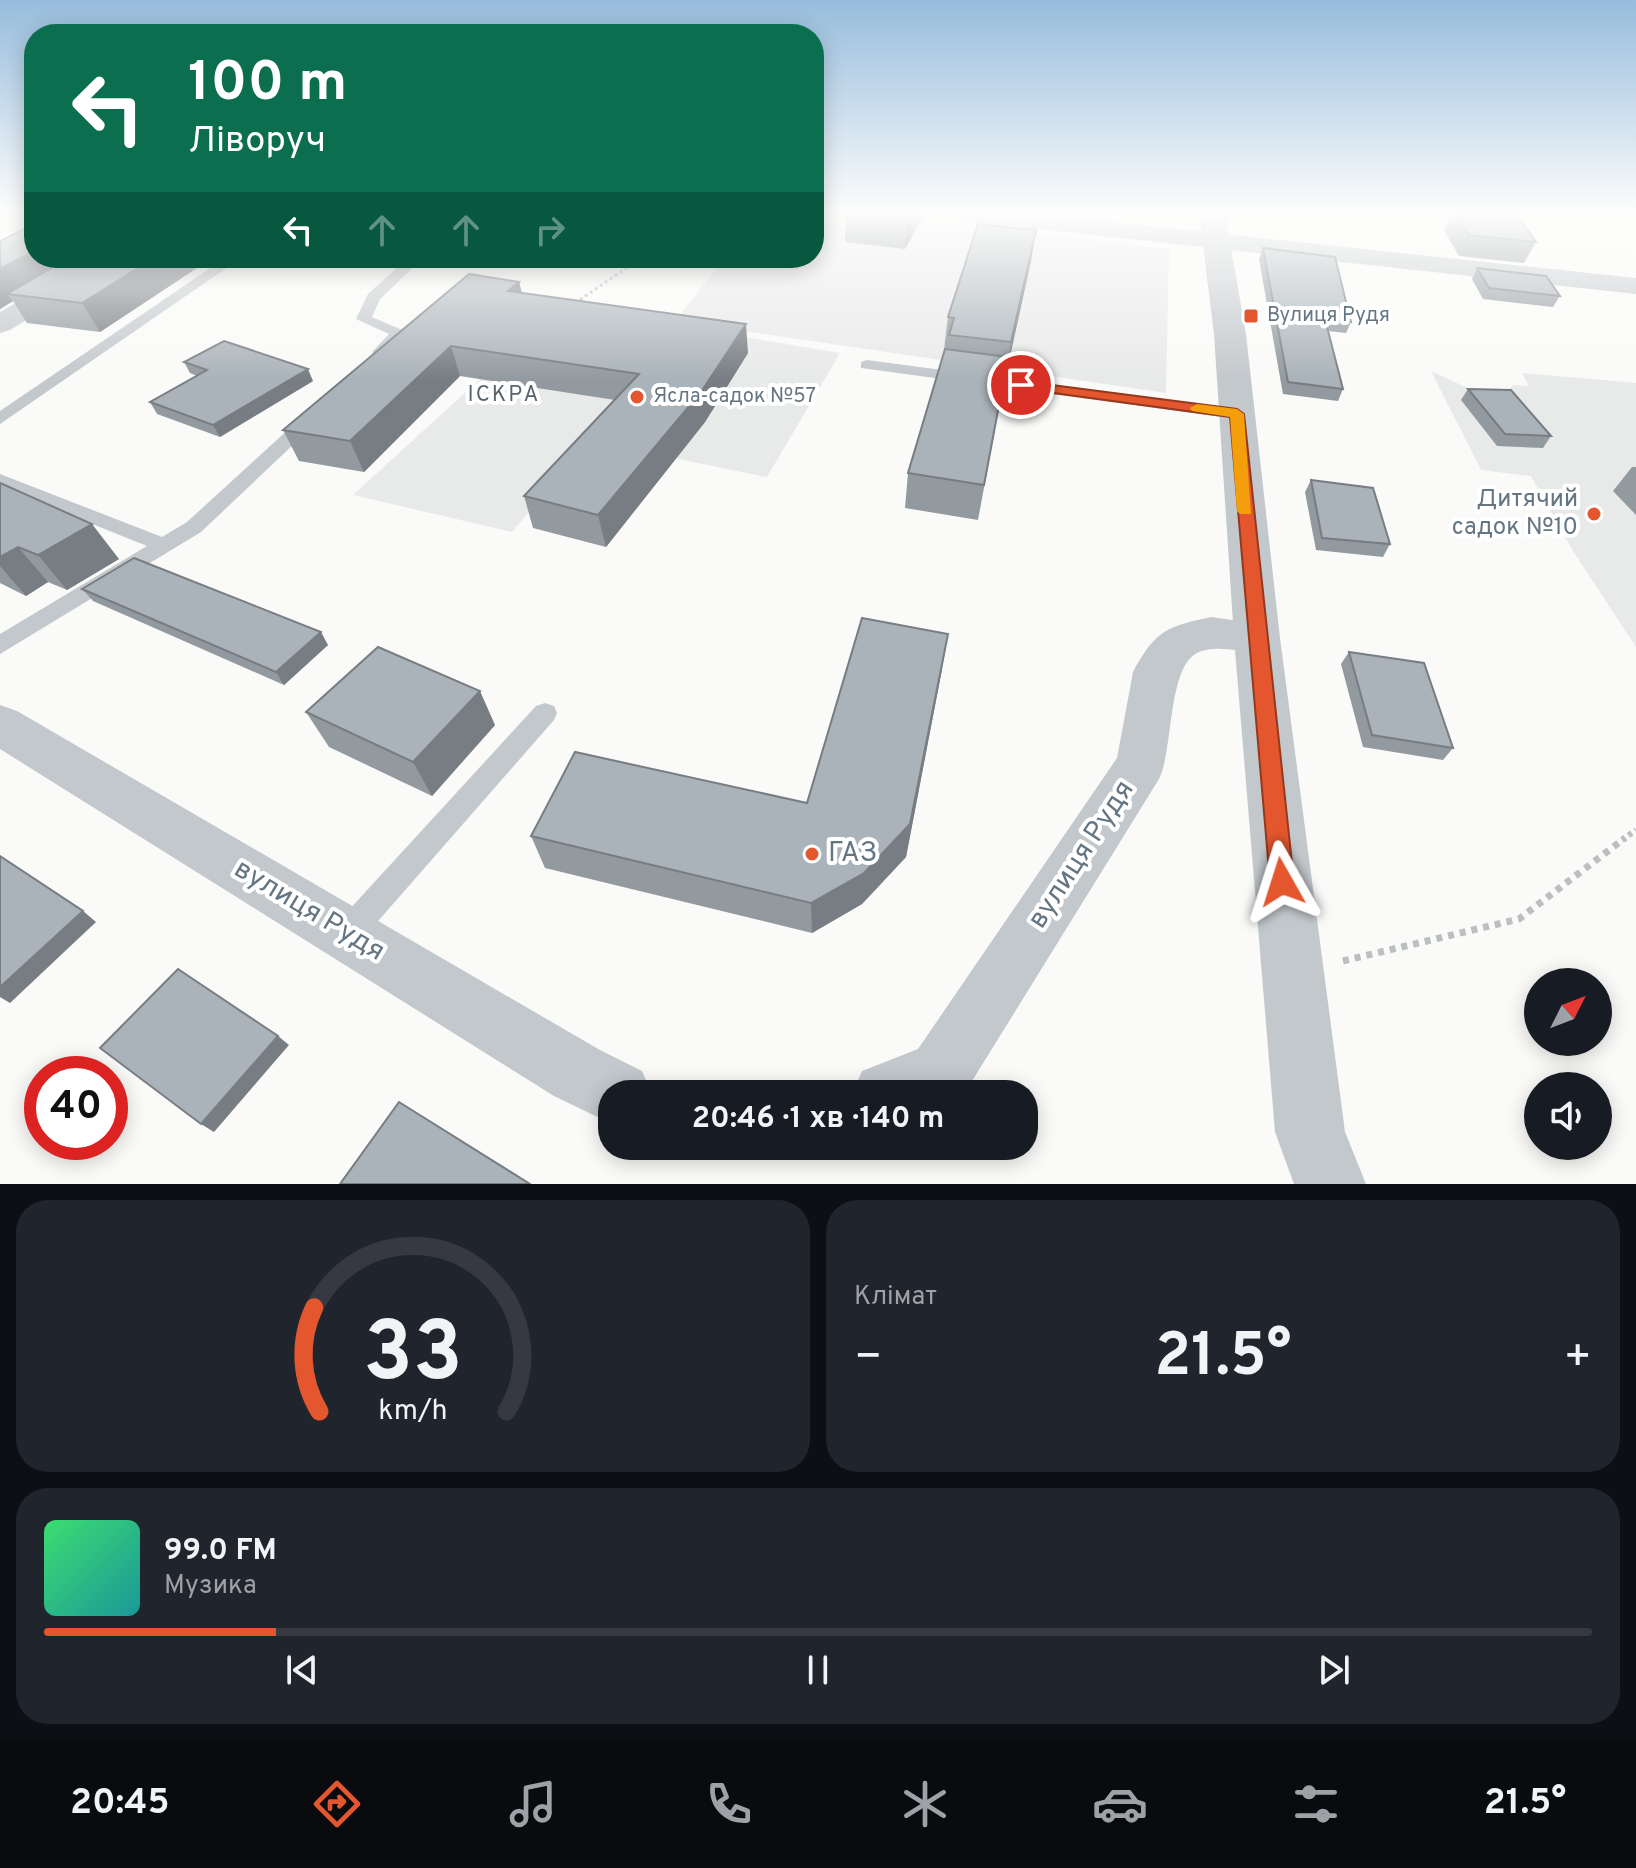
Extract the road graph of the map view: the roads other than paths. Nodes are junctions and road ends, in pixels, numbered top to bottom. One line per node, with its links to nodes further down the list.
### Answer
1 (94, 269): 7 (street)
2 (218, 269): 12 (lane)
3 (404, 269): 8 (lane)
4 (1221, 269): 11 (street)
5 (1515, 269): 6 (street)
6 (1636, 286)
7 (0, 324)
8 (369, 364)
9 (867, 365): 11 (lane)
10 (318, 411): 14 (lane)
11 (1237, 414): 15 (street)
12 (0, 419)
13 (0, 480): 14 (lane)
14 (163, 545): 16 (lane)
15 (1257, 638): 20 (street, вулиця Рудя); 22 (street)
16 (0, 645)
17 (545, 713): 19 (lane)
18 (0, 725): 19 (street, вулиця Рудя)
19 (347, 934): 21 (street, вулиця Рудя)
20 (922, 1080)
21 (598, 1084)
22 (1330, 1184)

